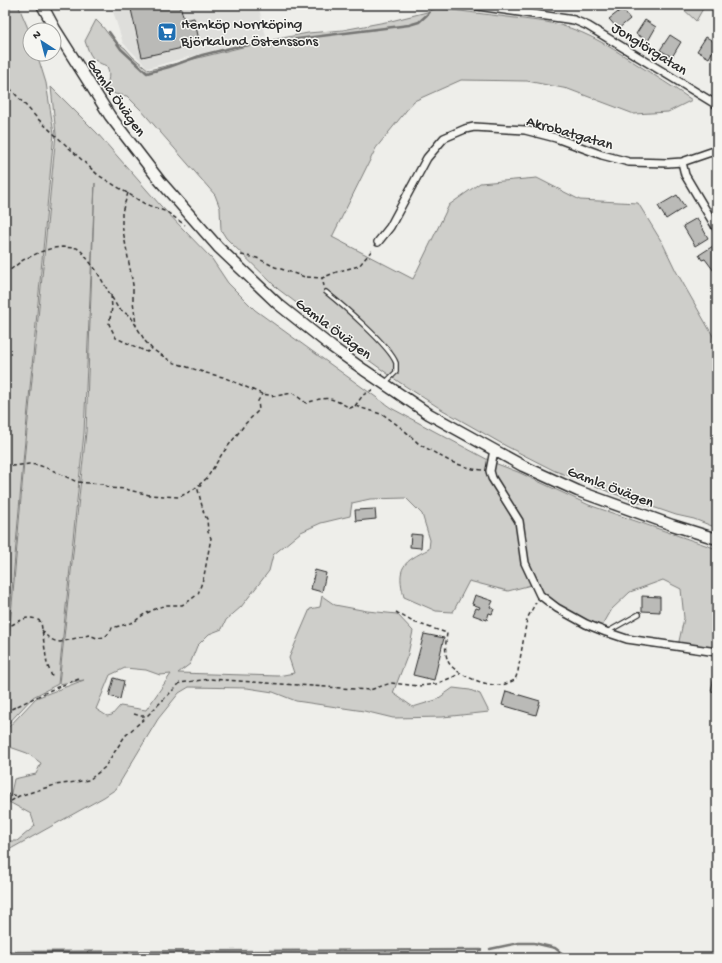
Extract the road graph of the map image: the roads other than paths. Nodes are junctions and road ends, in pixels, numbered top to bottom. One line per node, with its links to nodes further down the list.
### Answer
1 (42, 5): 9 (main road, Gamla Övägen)
2 (470, 7): 3 (street, Jonglörgatan)
3 (717, 105)
4 (717, 150): 5 (street, Akrobatgatan)
5 (682, 162): 6 (street); 7 (street, Akrobatgatan)
6 (717, 229)
7 (378, 242)
8 (326, 292): 9 (lane)
9 (384, 384): 10 (main road, Gamla Övägen)
10 (494, 450): 11 (main road, Gamla Övägen); 13 (street)
11 (717, 539)
12 (639, 614): 13 (lane)
13 (606, 632): 14 (street)
14 (717, 652)

